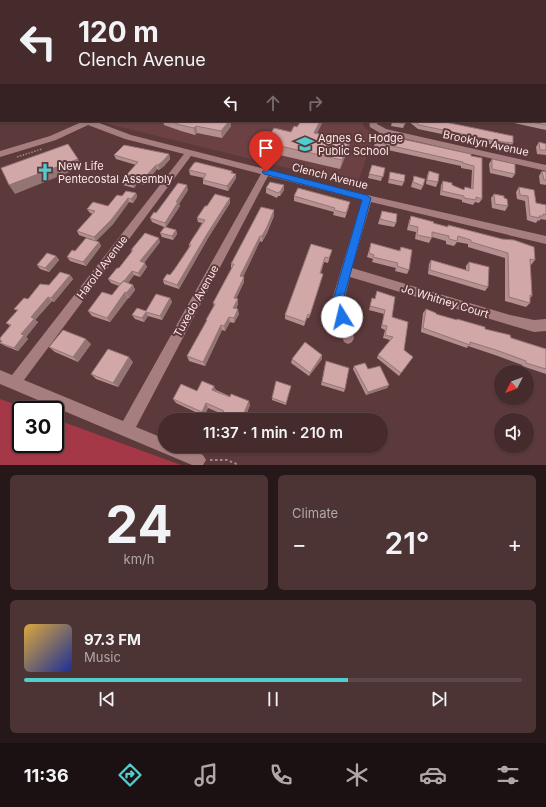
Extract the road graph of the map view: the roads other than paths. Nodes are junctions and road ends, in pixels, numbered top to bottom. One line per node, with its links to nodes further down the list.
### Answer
1 (89, 122): 3 (street, Clench Avenue); 4 (street)
2 (375, 124): 5 (street, Brooklyn Avenue)
3 (190, 152): 6 (street, Clench Avenue); 13 (street, Harold Avenue)
4 (0, 154)
5 (546, 168)
6 (266, 172): 7 (street, Clench Avenue); 14 (street, Tuxedo Avenue)
7 (366, 198): 8 (street, Clench Avenue); 9 (street)
8 (546, 242)
9 (346, 271): 10 (street, Jo Whitney Court); 11 (street)
10 (546, 325)
11 (348, 338)
12 (0, 377): 13 (street)
13 (14, 383): 14 (street)
14 (126, 430): 15 (street)
15 (198, 460)

